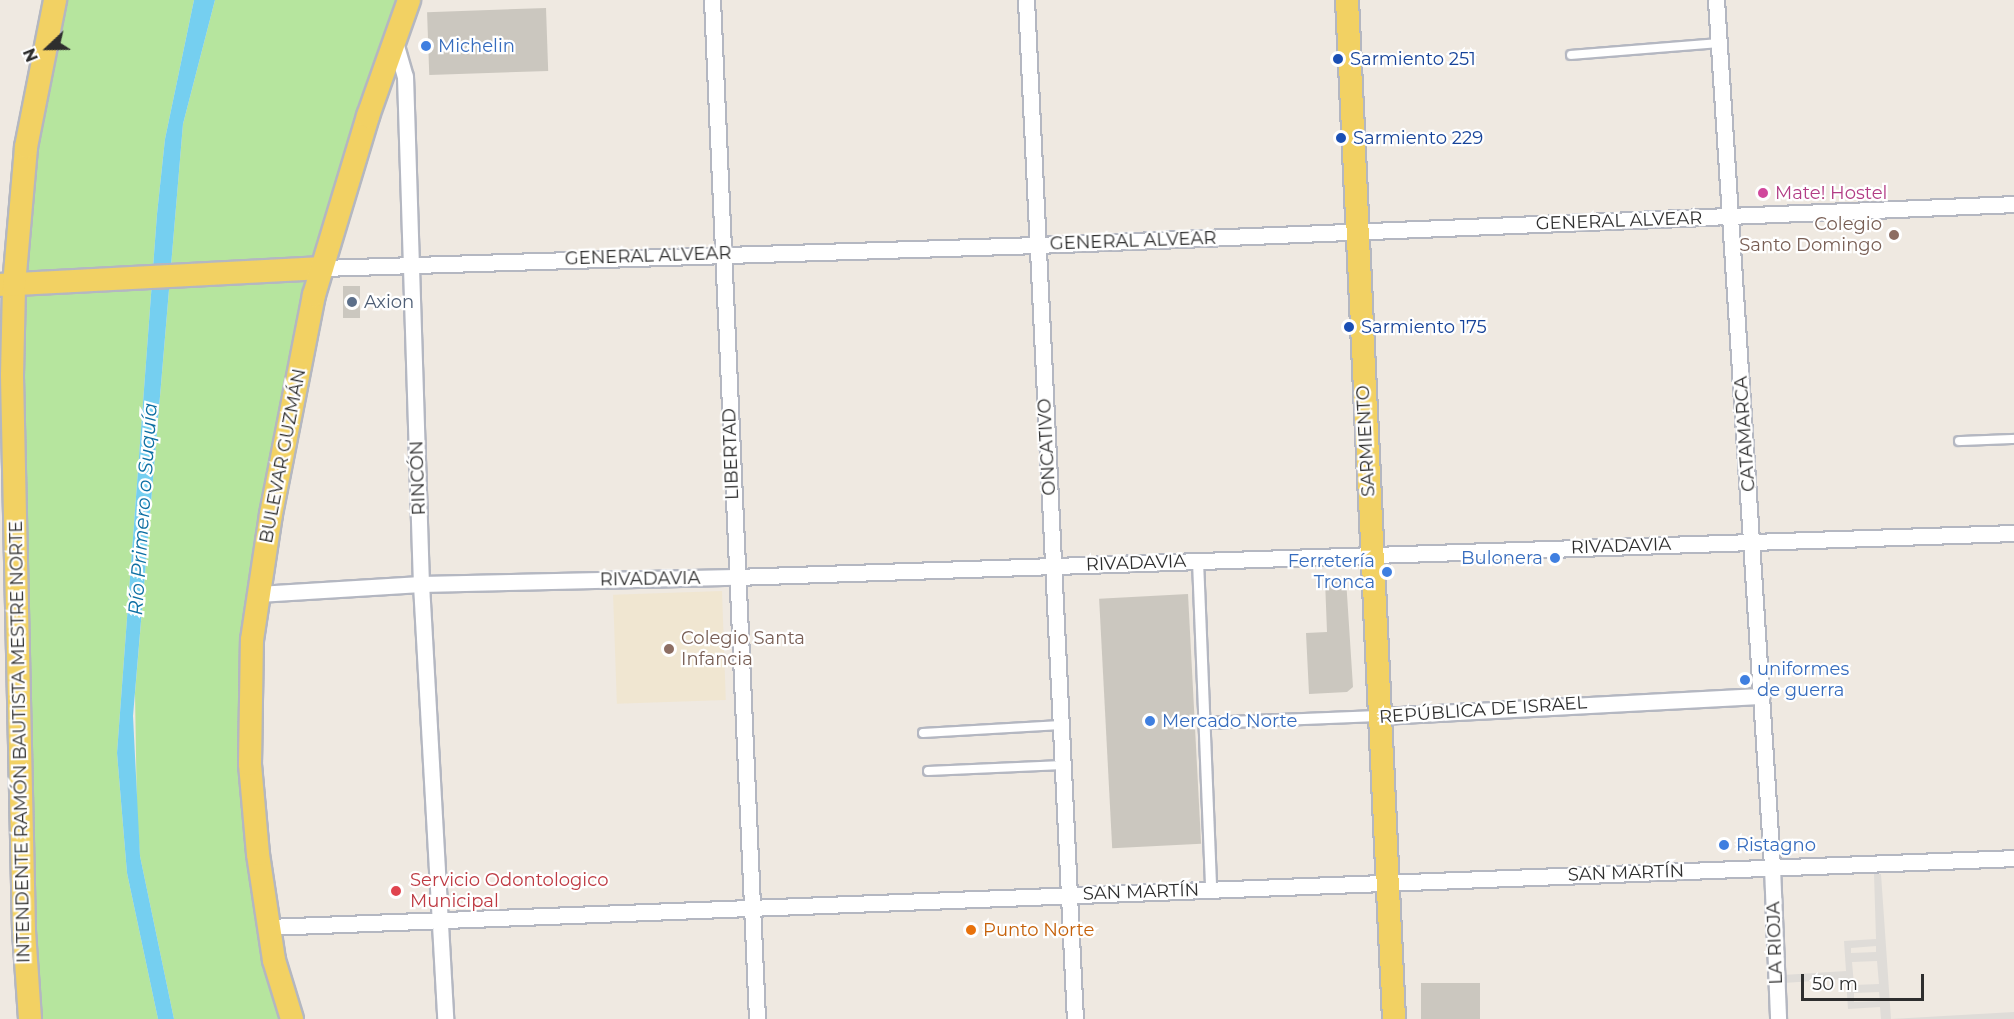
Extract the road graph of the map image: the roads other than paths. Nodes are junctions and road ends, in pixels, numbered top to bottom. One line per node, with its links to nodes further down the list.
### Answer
1 (56, 0): 17 (main road, INTENDENTE RAMÓN BAUTISTA MESTRE NORTE)
2 (409, 0): 7 (main road, BULEVAR GUZMÁN)
3 (712, 0): 14 (street, LIBERTAD)
4 (1026, 0): 13 (street, ONCATIVO)
5 (1347, 0): 12 (main road, SARMIENTO)
6 (1716, 0): 8 (street, CATAMARCA)
7 (394, 39): 15 (street, RINCÓN); 16 (main road, BULEVAR GUZMÁN)
8 (1719, 43): 9 (lane); 11 (street, CATAMARCA)
9 (1571, 55)
10 (2014, 204): 11 (street, GENERAL ALVEAR)
11 (1731, 216): 12 (street, GENERAL ALVEAR); 22 (street, CATAMARCA)
12 (1357, 232): 13 (street, GENERAL ALVEAR); 23 (main road, SARMIENTO)
13 (1037, 245): 14 (street, GENERAL ALVEAR); 25 (street, ONCATIVO)
14 (725, 253): 15 (street, GENERAL ALVEAR); 26 (street, LIBERTAD)
15 (411, 267): 16 (street, GENERAL ALVEAR); 27 (street, RINCÓN)
16 (322, 268): 17 (main road, GENERAL ALVEAR); 28 (main road, BULEVAR GUZMÁN)
17 (7, 285): 18 (main road, INTENDENTE RAMÓN BAUTISTA MESTRE NORTE)
18 (6, 378): 44 (main road, INTENDENTE RAMÓN BAUTISTA MESTRE NORTE)
19 (2014, 439): 20 (lane)
20 (1959, 441)
21 (2014, 533): 22 (street, RIVADAVIA)
22 (1752, 542): 23 (street, RIVADAVIA); 29 (street, CATAMARCA)
23 (1371, 555): 24 (street, RIVADAVIA); 30 (main road, SARMIENTO)
24 (1198, 561): 25 (street, RIVADAVIA); 31 (street)
25 (1053, 566): 26 (street, RIVADAVIA); 32 (street, ONCATIVO)
26 (735, 578): 27 (street, RIVADAVIA); 41 (street, LIBERTAD)
27 (421, 584): 28 (street, RIVADAVIA); 42 (street, RINCÓN)
28 (258, 594): 43 (main road, BULEVAR GUZMÁN)
29 (1761, 696): 30 (street, REPÚBLICA DE ISRAEL); 37 (street, CATAMARCA)
30 (1379, 716): 31 (street, REPÚBLICA DE ISRAEL); 38 (main road, SARMIENTO)
31 (1204, 723): 39 (street)
32 (1061, 724): 33 (lane); 34 (street, ONCATIVO)
33 (923, 733)
34 (1063, 765): 35 (lane); 40 (street, ONCATIVO)
35 (928, 771)
36 (2014, 858): 37 (street, SAN MARTÍN)
37 (1772, 867): 38 (street, SAN MARTÍN); 50 (street, LA RIOJA)
38 (1387, 883): 39 (street, SAN MARTÍN); 49 (main road, SARMIENTO)
39 (1210, 889): 40 (street, SAN MARTÍN)
40 (1070, 895): 41 (street, SAN MARTÍN); 48 (street, ONCATIVO)
41 (751, 907): 42 (street, SAN MARTÍN); 47 (street, LIBERTAD)
42 (439, 917): 43 (street, SAN MARTÍN); 46 (street, RINCÓN)
43 (268, 927): 45 (main road, BULEVAR GUZMÁN)
44 (30, 1019)
45 (292, 1019)
46 (444, 1019)
47 (757, 1019)
48 (1074, 1019)
49 (1394, 1019)
50 (1778, 1019)

